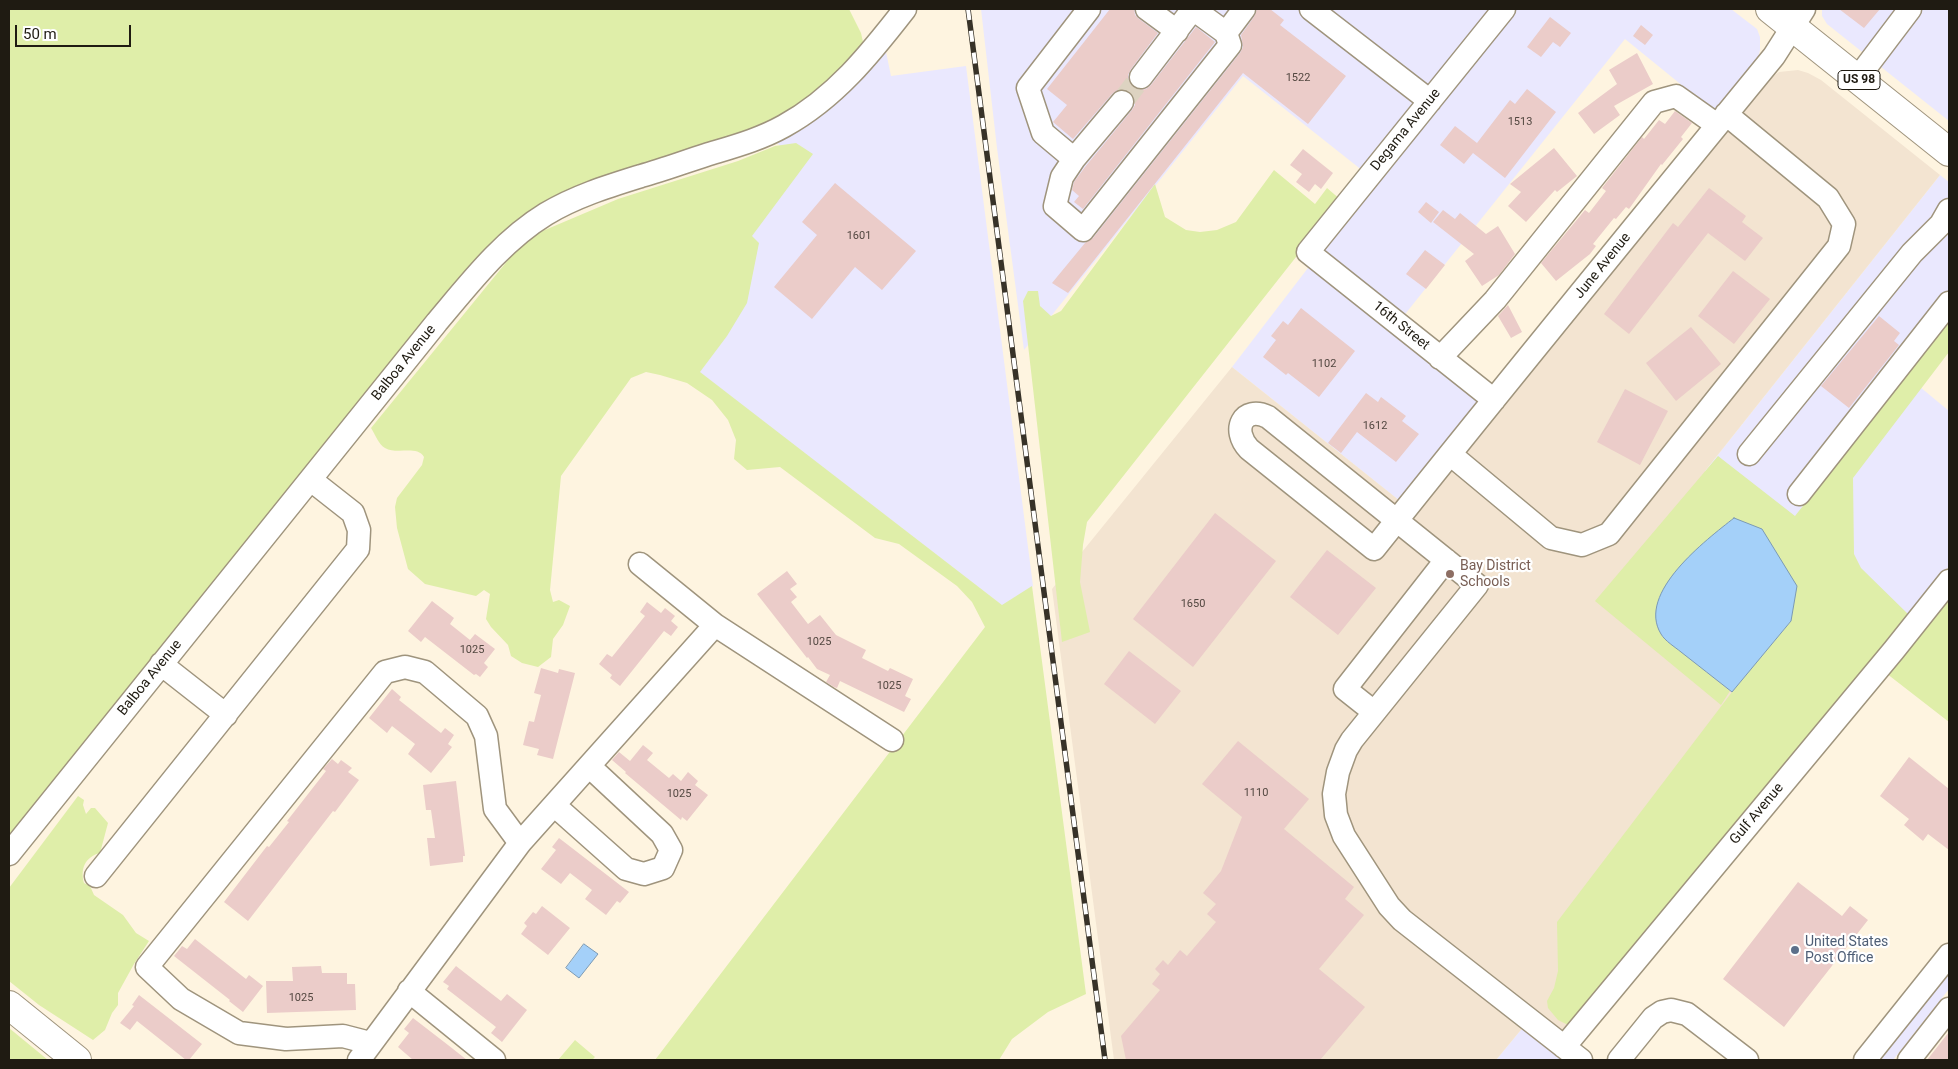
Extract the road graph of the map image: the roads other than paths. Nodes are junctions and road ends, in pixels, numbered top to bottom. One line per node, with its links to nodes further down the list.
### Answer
1 (905, 9): 27 (street, Balboa Avenue)
2 (1089, 9): 18 (street)
3 (1147, 9): 10 (street)
4 (1244, 9): 11 (street)
5 (1312, 9): 14 (street)
6 (1504, 9): 14 (street, Degama Avenue)
7 (1770, 9): 9 (main road, US 98)
8 (1910, 9): 13 (street)
9 (1798, 18): 13 (main road, US 98); 16 (street, June Avenue)
10 (1177, 31): 11 (street); 12 (street)
11 (1226, 33): 18 (street)
12 (1141, 77)
13 (1857, 78): 17 (main road, US 98)
14 (1430, 100): 20 (street, Degama Avenue)
15 (1122, 102): 18 (street)
16 (1722, 119): 22 (street); 23 (street, June Avenue); 24 (street)
17 (1949, 152)
18 (1074, 159)
19 (1945, 217): 25 (street)
20 (1308, 252): 22 (street, 16th Street)
21 (1949, 303): 28 (street)
22 (1440, 358): 23 (street, 16th Street)
23 (1494, 400): 24 (street, June Avenue)
24 (1450, 454): 30 (street, June Avenue)
25 (1749, 454)
26 (1334, 470): 29 (street); 29 (street); 30 (street)
27 (311, 480): 35 (street, Balboa Avenue); 37 (street)
28 (1799, 494)
29 (1311, 499): 30 (street, June Avenue)
30 (1398, 520): 31 (street)
31 (1446, 560): 36 (street); 36 (street)
32 (640, 564): 34 (street)
33 (1949, 581): 49 (street, Gulf Avenue)
34 (715, 624): 38 (street); 39 (street)
35 (161, 664): 37 (street); 42 (street, Balboa Avenue)
36 (1374, 712): 49 (street)
37 (226, 715): 43 (street)
38 (892, 740)
39 (589, 766): 40 (street); 40 (street)
40 (554, 805): 41 (street)
41 (520, 843): 45 (street); 48 (street)
42 (9, 854)
43 (96, 876)
44 (1949, 955): 54 (street)
45 (409, 992): 48 (street); 51 (street)
46 (9, 1005): 50 (main road)
47 (1949, 1009): 55 (street)
48 (364, 1052)
49 (1575, 1056)
50 (77, 1060)
51 (494, 1060)
52 (1619, 1060): 53 (street)
53 (1748, 1060)
54 (1865, 1060)
55 (1909, 1060)

